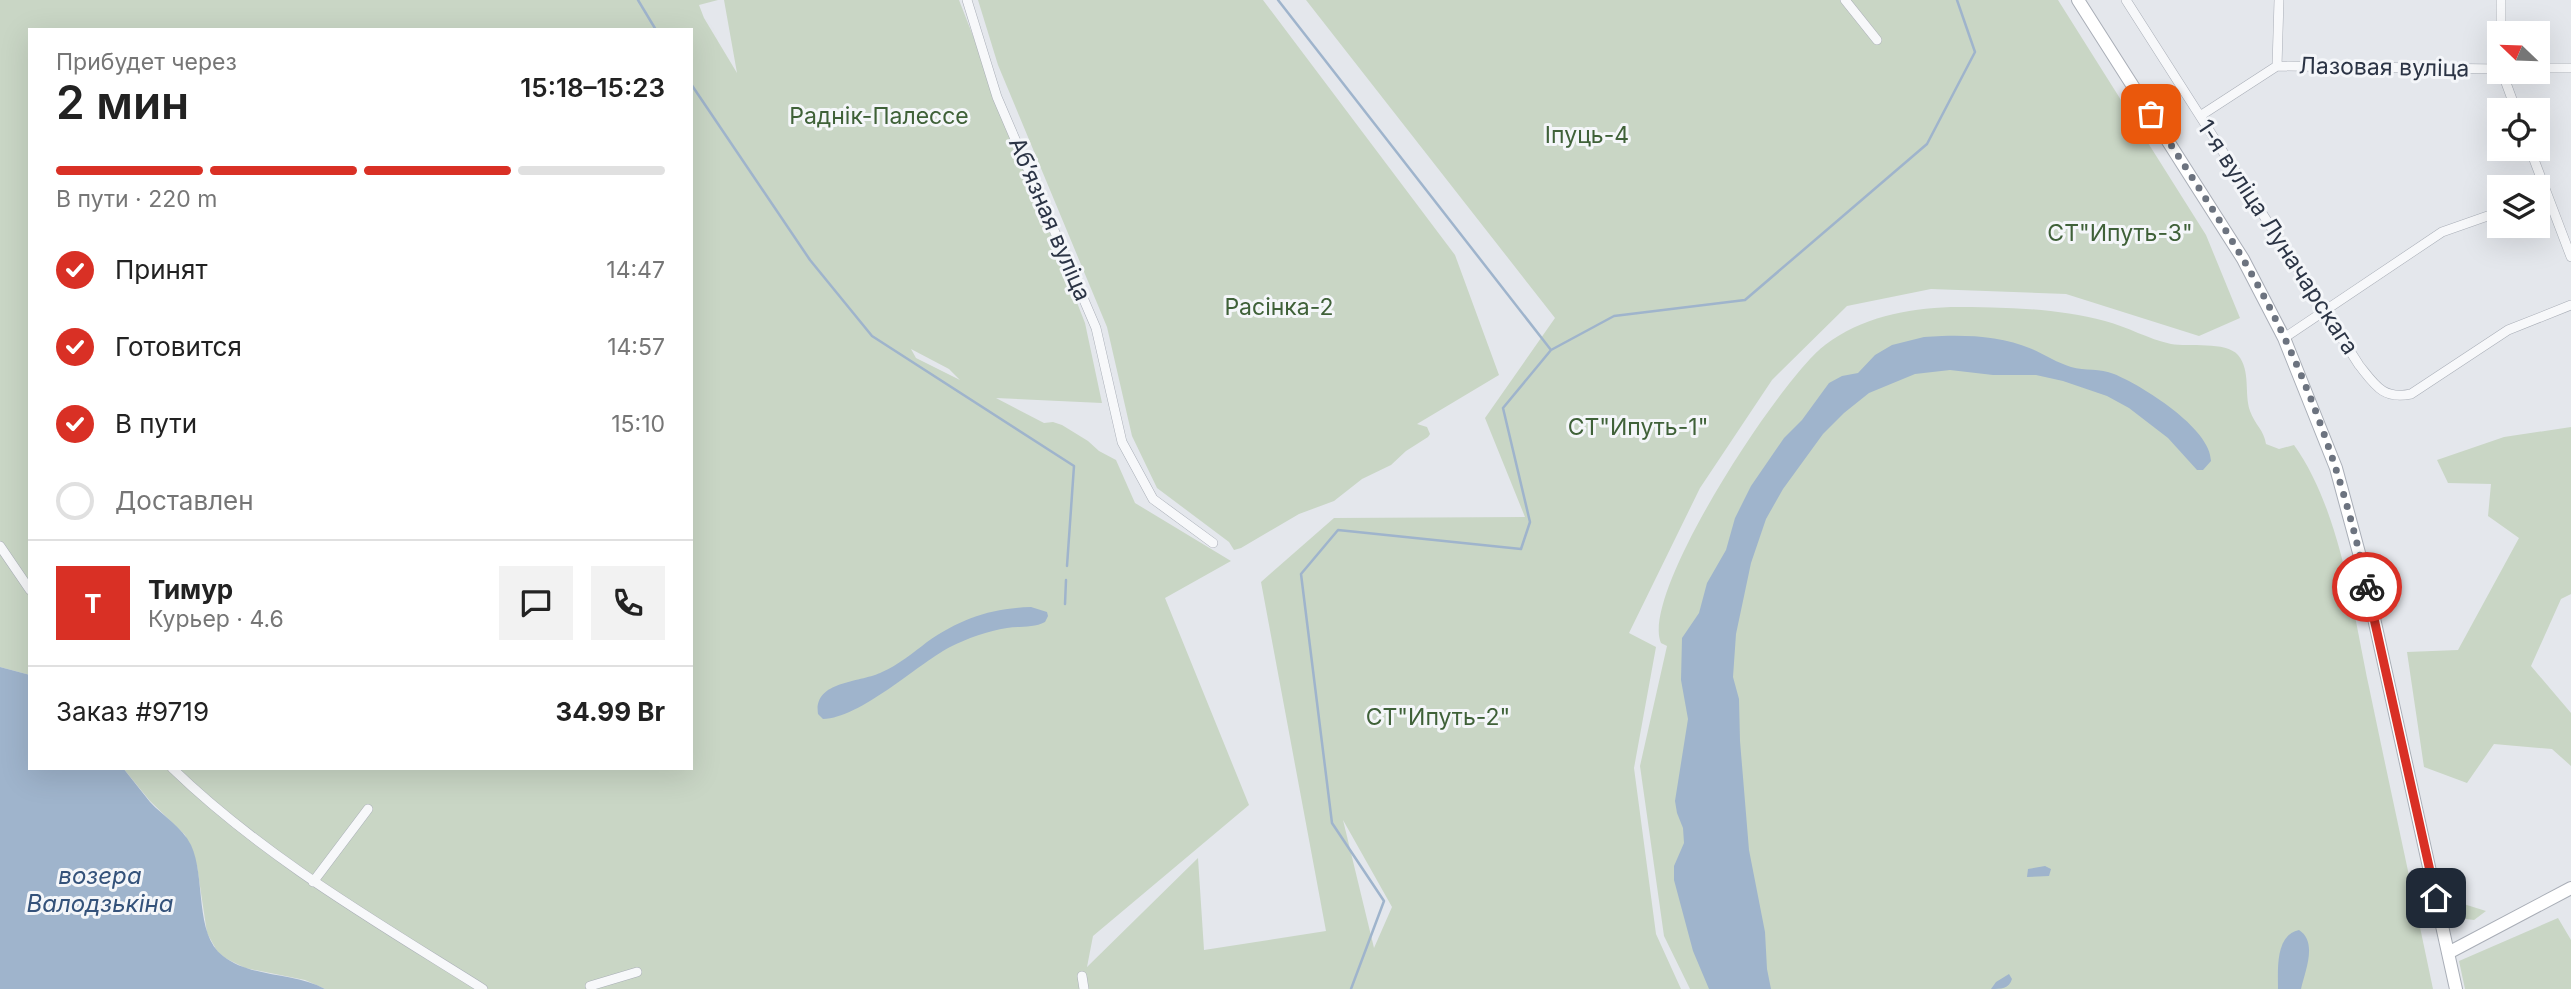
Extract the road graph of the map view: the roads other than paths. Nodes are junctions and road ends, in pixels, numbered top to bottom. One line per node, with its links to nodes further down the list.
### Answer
1 (967, 0): 20 (street, Абʼязная вуліца)
2 (1845, 0): 8 (street)
3 (2078, 0): 19 (street)
4 (2126, 0): 13 (street, 1-я вуліца Луначарскага)
5 (2279, 0): 9 (street)
6 (2501, 0): 7 (street)
7 (2501, 21)
8 (1877, 40)
9 (2277, 66): 12 (street, Лазовая вуліца); 13 (street, Лазовая вуліца)
10 (2550, 68): 11 (street)
11 (2571, 68)
12 (2487, 70)
13 (2200, 116): 18 (street, 1-я вуліца Луначарскага)
14 (2550, 214): 16 (street)
15 (2487, 216): 18 (street)
16 (2571, 257)
17 (2571, 305): 18 (street, 1-я вуліца Луначарскага)
18 (2324, 310): 19 (street)
19 (2284, 338): 27 (street)
20 (1213, 543)
21 (0, 546): 22 (street)
22 (28, 587)
23 (174, 770): 25 (street)
24 (368, 809): 25 (street)
25 (313, 882): 31 (street)
26 (2571, 888): 27 (street)
27 (2448, 953): 33 (street)
28 (638, 972): 30 (street)
29 (1082, 976): 32 (street)
30 (590, 986)
31 (483, 989)
32 (1084, 989)
33 (2456, 989)

